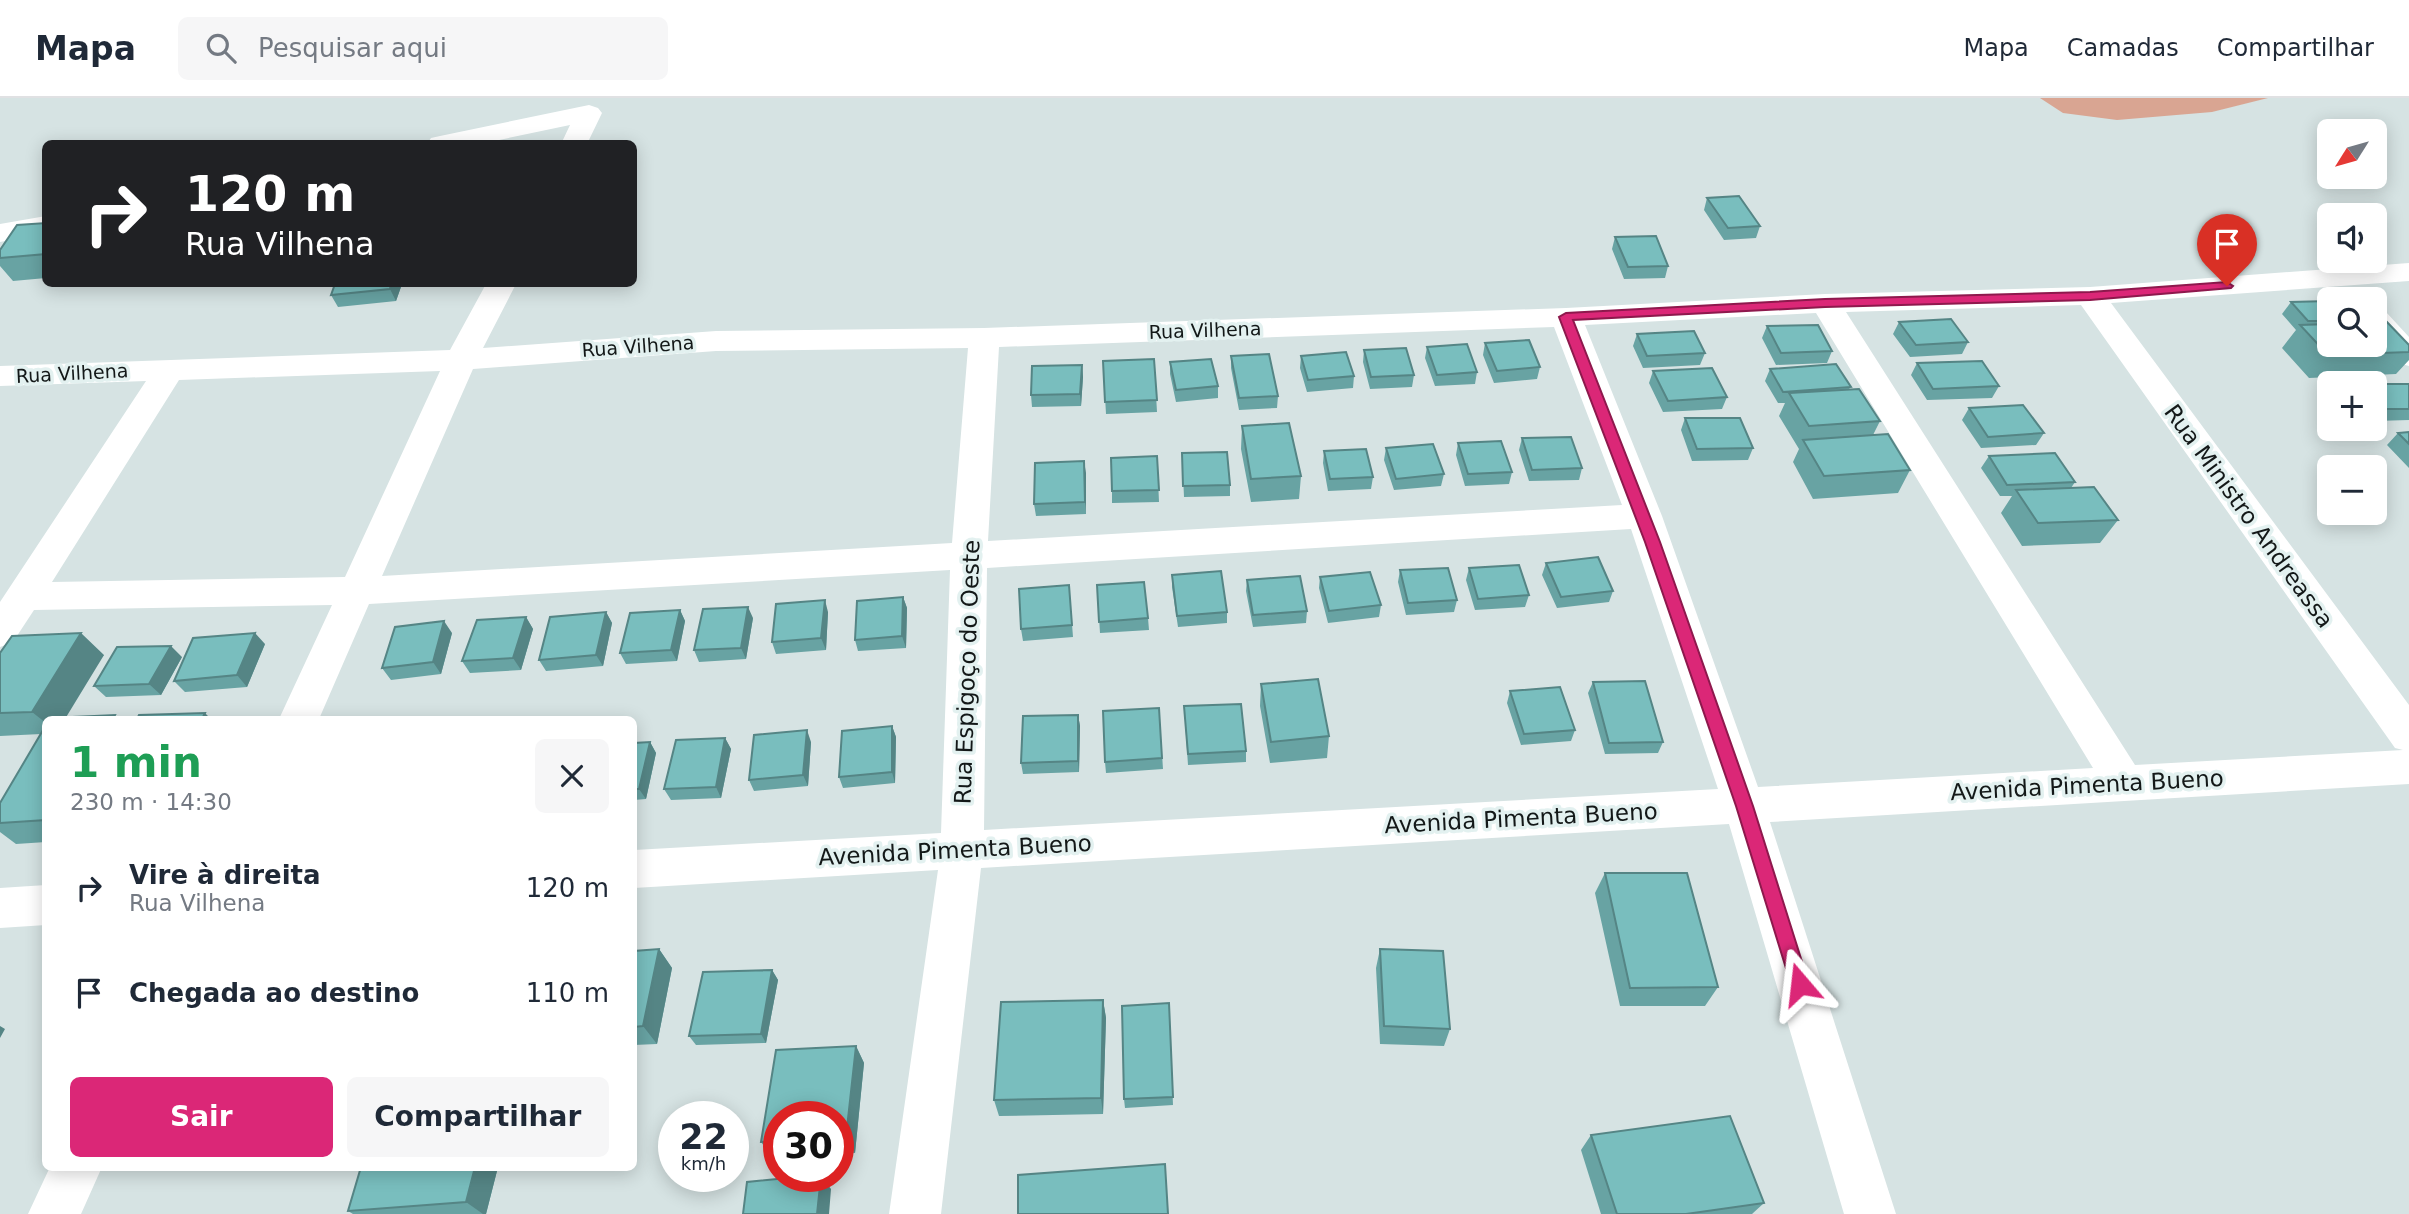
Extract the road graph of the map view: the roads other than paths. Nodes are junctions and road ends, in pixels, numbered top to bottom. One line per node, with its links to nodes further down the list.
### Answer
1 (459, 140): 2 (street)
2 (575, 140)
3 (42, 225): 4 (street)
4 (0, 233)
5 (2409, 272): 7 (street, Rua Vilhena)
6 (499, 287): 15 (street)
7 (2350, 287)
8 (2317, 289): 9 (street, Rua Vilhena)
9 (2090, 296): 10 (street, Rua Vilhena); 24 (street, Rua Ministro Andreassa)
10 (1825, 303): 11 (street, Rua Vilhena); 26 (street)
11 (1566, 317): 13 (street, Rua Vilhena); 18 (street)
12 (2387, 332): 14 (street)
13 (984, 338): 15 (street, Rua Vilhena); 19 (street, Rua Espigoço do Oeste)
14 (2409, 356)
15 (461, 360): 16 (street, Rua Vilhena); 20 (street)
16 (171, 368): 17 (street, Rua Vilhena); 21 (street)
17 (0, 376)
18 (1643, 516): 19 (street); 27 (street)
19 (969, 554): 20 (street); 28 (street, Rua Espigoço do Oeste)
20 (359, 591): 21 (street); 23 (street)
21 (23, 596): 22 (street)
22 (0, 632)
23 (300, 716)
24 (2409, 736)
25 (2409, 767): 26 (street, Avenida Pimenta Bueno)
26 (2124, 783): 27 (street, Avenida Pimenta Bueno)
27 (1744, 806): 28 (street, Avenida Pimenta Bueno); 35 (street)
28 (961, 850): 29 (street, Avenida Pimenta Bueno); 34 (street, Rua Espigoço do Oeste)
29 (637, 869)
30 (42, 905): 31 (street)
31 (0, 908)
32 (76, 1171): 33 (street)
33 (54, 1214)
34 (915, 1214)
35 (1870, 1214)

